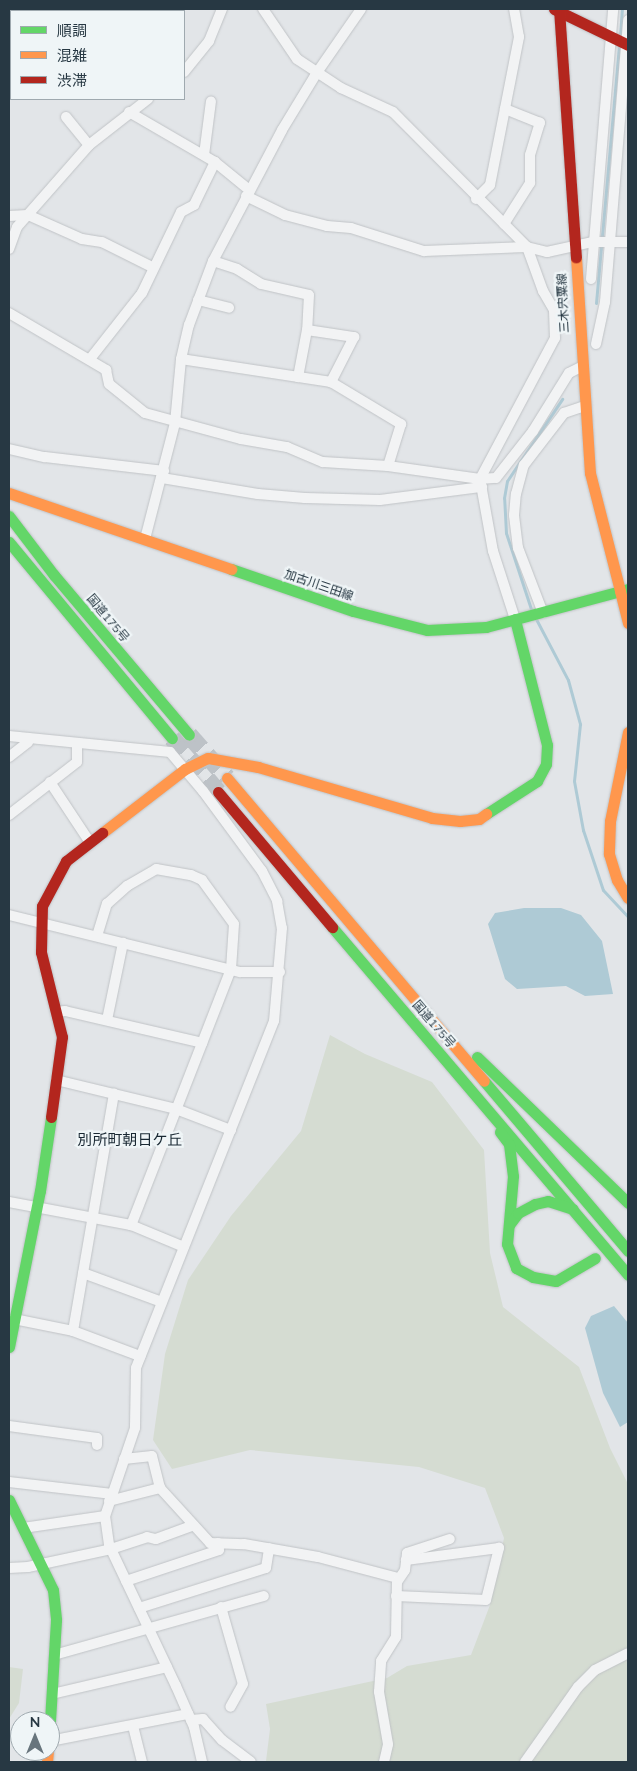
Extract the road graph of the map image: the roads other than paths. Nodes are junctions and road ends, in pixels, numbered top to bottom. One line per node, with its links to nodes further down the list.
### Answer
1 (222, 9): 10 (street)
2 (263, 9): 11 (street)
3 (361, 9): 11 (street)
4 (514, 9): 14 (street)
5 (613, 9): 8 (street)
6 (558, 10): 8 (main road); 29 (main road, 三木宍粟線)
7 (628, 20): 9 (street)
8 (609, 36): 9 (main road); 25 (street)
9 (627, 44): 26 (street)
10 (185, 71)
11 (316, 74): 20 (street); 21 (street)
12 (147, 100): 15 (street)
13 (211, 101): 18 (street)
14 (504, 109): 21 (street); 24 (street)
15 (129, 112): 17 (street); 18 (street)
16 (66, 117): 17 (street)
17 (89, 145): 22 (street)
18 (204, 155): 19 (street)
19 (215, 162): 20 (street); 32 (street)
20 (247, 192): 28 (street); 31 (street)
21 (476, 198): 24 (street)
22 (28, 215): 23 (street); 30 (street); 32 (street)
23 (9, 216)
24 (504, 224): 28 (street)
25 (593, 242): 26 (street); 29 (street); 33 (street)
26 (610, 242): 27 (street); 38 (street)
27 (628, 242)
28 (527, 247): 29 (street); 49 (street)
29 (574, 248): 41 (main road, 三木宍粟線)
30 (9, 249)
31 (213, 261): 34 (street); 37 (street)
32 (152, 267): 39 (street)
33 (591, 279)
34 (198, 300): 35 (street); 40 (street)
35 (229, 308)
36 (9, 312): 39 (street)
37 (308, 330): 42 (street); 43 (street)
38 (596, 344)
39 (90, 359): 45 (street)
40 (180, 359): 42 (street); 45 (street)
41 (580, 367): 44 (main road, 三木宍粟線); 49 (street)
42 (298, 377): 43 (street)
43 (331, 382): 47 (street)
44 (584, 406): 54 (main road, 三木宍粟線); 55 (street)
45 (175, 423): 47 (street); 48 (street)
46 (9, 449): 48 (street)
47 (388, 466): 49 (street)
48 (163, 474): 49 (street); 52 (street)
49 (481, 483): 56 (street)
50 (9, 493): 52 (main road, 加古川三田線)
51 (10, 518): 59 (main road, 国道175号)
52 (145, 539): 56 (main road, 加古川三田線)
53 (9, 542): 62 (main road)
54 (624, 590): 55 (main road, 加古川三田線); 57 (main road, 三木宍粟線)
55 (541, 613): 56 (main road, 加古川三田線)
56 (516, 620): 65 (main road)
57 (628, 622)
58 (628, 732): 71 (main road)
59 (189, 735)
60 (9, 736): 61 (street)
61 (28, 738): 63 (street); 64 (street)
62 (172, 738)
63 (78, 743): 65 (street); 67 (street)
64 (9, 757)
65 (186, 768): 70 (main road); 77 (street)
66 (227, 778): 80 (main road, 国道175号)
67 (50, 782): 69 (street); 70 (street)
68 (218, 792): 82 (main road, 国道175号)
69 (9, 815)
70 (89, 841): 73 (main road)
71 (628, 898)
72 (9, 915): 73 (street)
73 (40, 922): 74 (street); 78 (main road)
74 (97, 936): 75 (street); 76 (street)
75 (123, 943): 76 (street); 79 (street)
76 (231, 969): 77 (street); 81 (street)
77 (280, 972): 86 (street)
78 (56, 1012): 79 (street); 83 (main road)
79 (108, 1020): 81 (street)
80 (434, 1022): 88 (main road); 95 (main road, 国道175号)
81 (202, 1043): 85 (street)
82 (464, 1078): 90 (main road, 国道175号); 93 (main road)
83 (56, 1080): 84 (street); 89 (main road)
84 (114, 1094): 85 (street); 91 (street)
85 (176, 1109): 86 (street); 92 (street)
86 (231, 1130): 94 (street)
87 (9, 1202): 89 (street)
88 (628, 1204)
89 (37, 1208): 91 (street); 100 (main road)
90 (573, 1209): 93 (main road); 98 (main road, 国道175号)
91 (93, 1218): 92 (street); 97 (street)
92 (131, 1225): 94 (street)
93 (509, 1225): 96 (main road)
94 (184, 1247): 99 (street)
95 (628, 1251)
96 (595, 1258)
97 (84, 1273): 99 (street); 101 (street)
98 (628, 1274)
99 (162, 1302): 103 (street)
100 (14, 1319): 101 (street); 102 (main road)
101 (73, 1330): 103 (street)
102 (9, 1342)
103 (140, 1356): 106 (street)
104 (9, 1426): 105 (street)
105 (97, 1445)
106 (124, 1459): 108 (street); 109 (street)
107 (9, 1482): 109 (street)
108 (160, 1488): 109 (street); 112 (street)
109 (111, 1498): 111 (street)
110 (9, 1500): 113 (main road)
111 (105, 1516): 113 (street); 117 (street)
112 (194, 1525): 115 (street); 117 (street)
113 (23, 1528): 119 (main road)
114 (450, 1539): 118 (street)
115 (218, 1543): 116 (street); 122 (street)
116 (269, 1548): 121 (street); 126 (street)
117 (111, 1549): 119 (street); 122 (street)
118 (406, 1560): 121 (street); 124 (street)
119 (40, 1562): 120 (street); 129 (main road)
120 (9, 1568)
121 (398, 1578): 124 (street)
122 (126, 1581): 126 (street)
123 (264, 1596): 125 (street)
124 (396, 1596): 140 (street)
125 (221, 1607): 127 (street); 132 (street)
126 (139, 1608): 127 (street)
127 (148, 1627): 129 (street); 130 (street)
128 (628, 1653): 141 (street)
129 (54, 1655): 131 (main road)
130 (167, 1667): 131 (street); 134 (street)
131 (52, 1694): 133 (main road)
132 (230, 1707)
133 (51, 1711)
134 (189, 1717): 135 (street); 138 (street); 139 (street)
135 (133, 1726): 136 (street); 137 (street)
136 (60, 1739)
137 (142, 1762)
138 (202, 1762)
139 (251, 1762)
140 (384, 1762)
141 (525, 1762)

